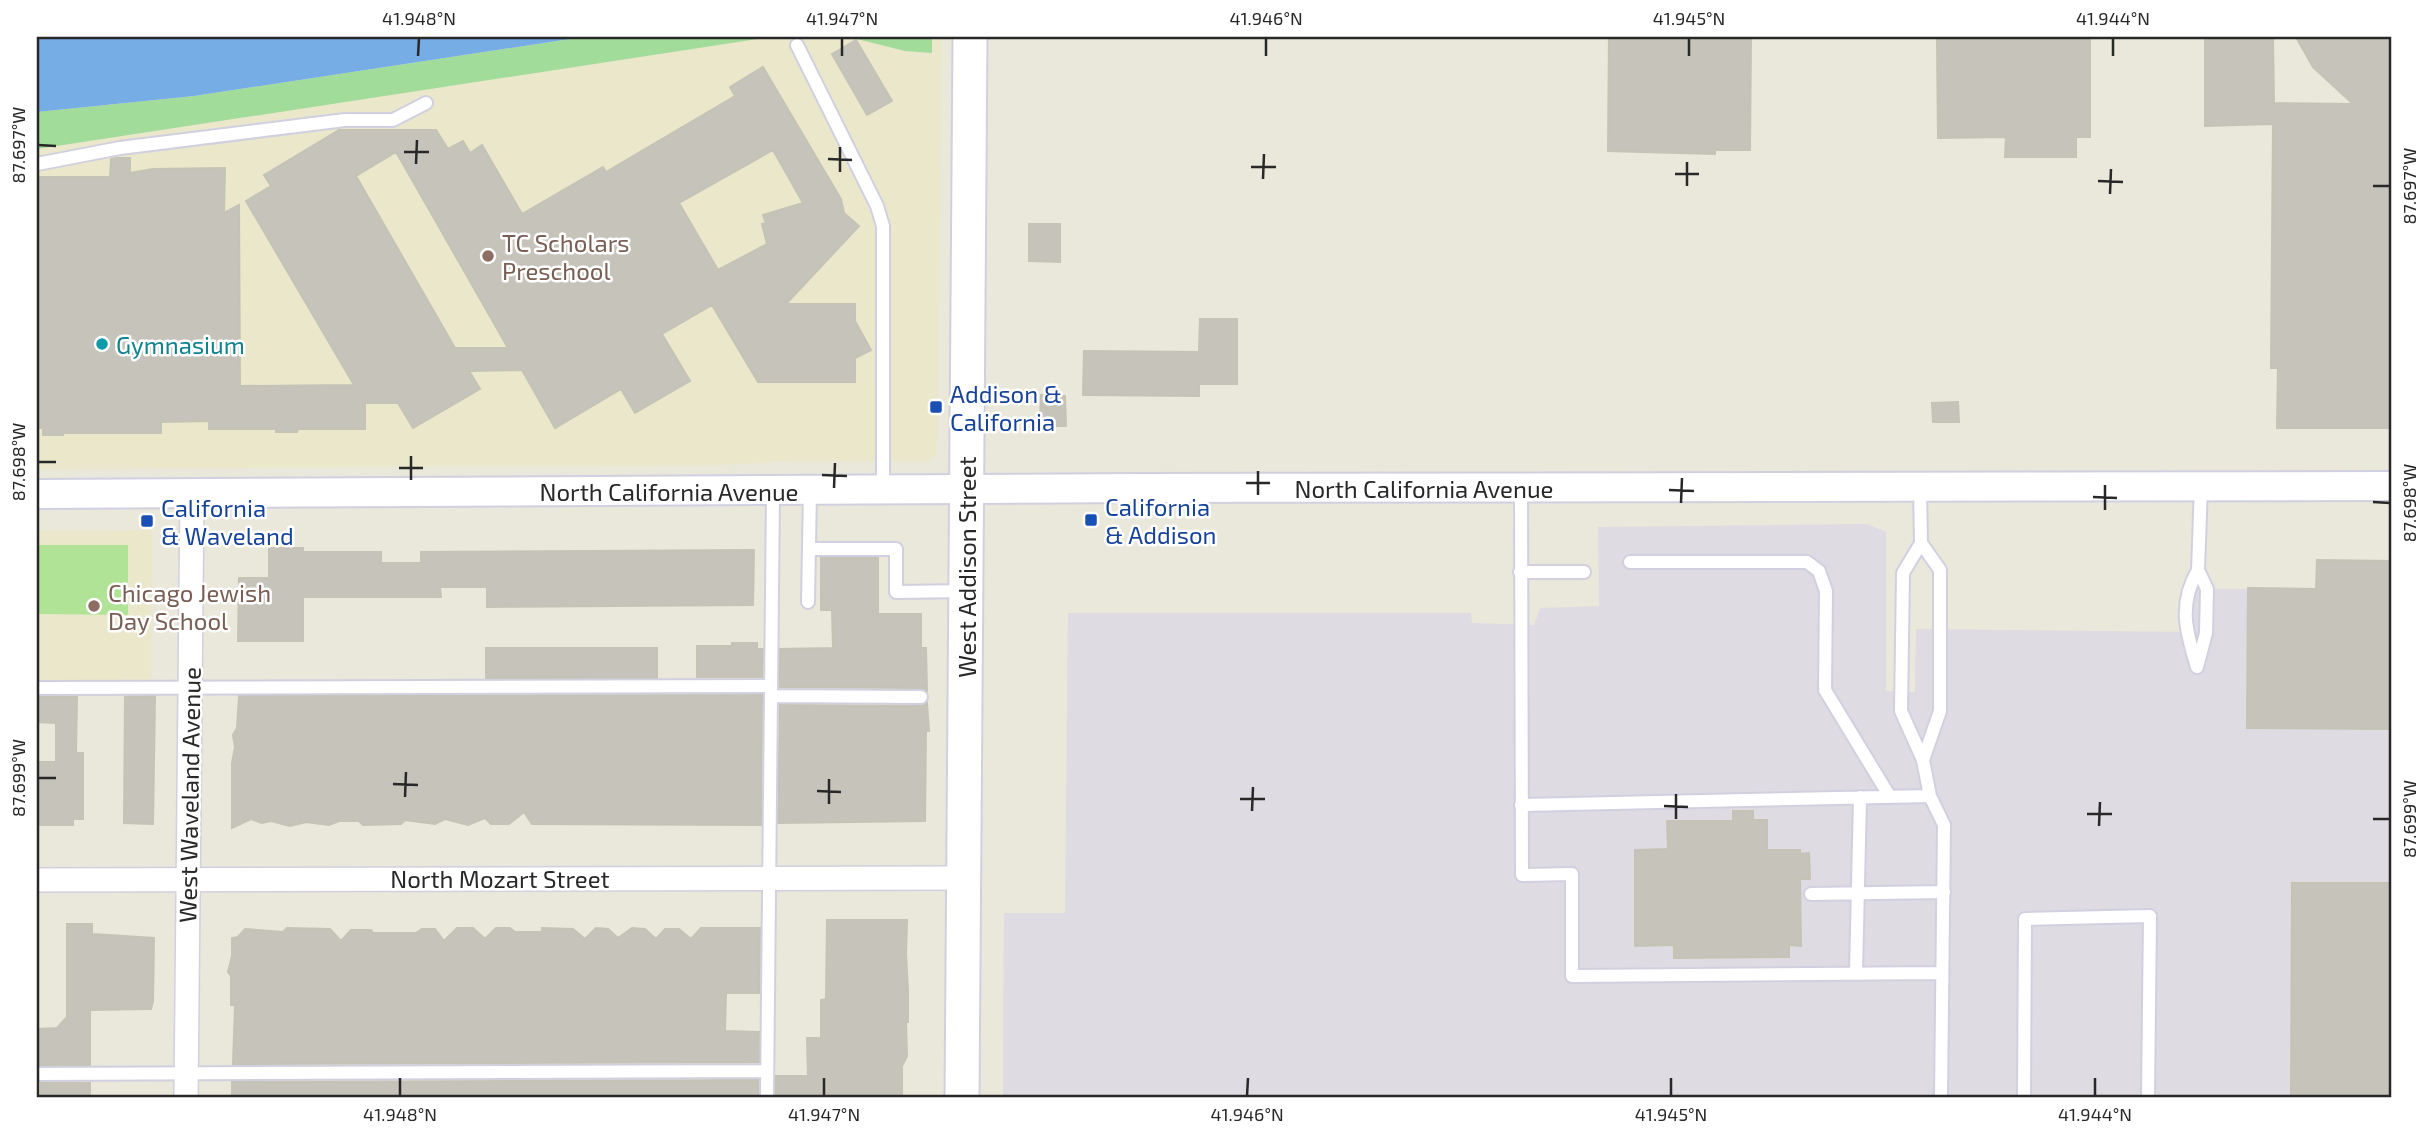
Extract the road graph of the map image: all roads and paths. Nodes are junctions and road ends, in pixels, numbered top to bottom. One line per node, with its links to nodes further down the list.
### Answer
1 (970, 37): 9 (main road, West Addison Street)
2 (797, 45): 11 (lane)
3 (426, 103): 4 (lane)
4 (37, 164)
5 (1920, 486): 6 (street, North California Avenue); 8 (street, North California Avenue); 15 (lane)
6 (2201, 486): 7 (street, North California Avenue); 18 (lane)
7 (2392, 486)
8 (1521, 488): 9 (street, North California Avenue); 19 (lane)
9 (967, 489): 11 (street, North California Avenue); 21 (main road, West Addison Street)
10 (810, 490): 11 (street, North California Avenue); 12 (street, North California Avenue); 16 (lane)
11 (883, 490)
12 (773, 491): 14 (street, North California Avenue); 25 (lane)
13 (37, 494): 14 (street, North California Avenue)
14 (192, 494): 24 (street, West Waveland Avenue)
15 (1921, 542): 27 (lane); 27 (lane)
16 (809, 549): 21 (lane); 22 (lane)
17 (1630, 562): 30 (lane)
18 (2198, 570): 18 (lane)
19 (1520, 572): 20 (lane); 31 (lane)
20 (1584, 572)
21 (966, 591): 33 (main road, West Addison Street)
22 (808, 602)
23 (37, 688): 24 (lane)
24 (190, 688): 25 (lane); 35 (street, West Waveland Avenue)
25 (771, 691): 26 (lane); 32 (lane)
26 (921, 697)
27 (1923, 760): 28 (lane)
28 (1930, 796): 30 (lane); 36 (lane)
29 (1860, 797): 30 (lane); 31 (lane); 37 (lane)
30 (1890, 797)
31 (1521, 805): 40 (lane)
32 (769, 877): 33 (street, North Mozart Street); 35 (street, North Mozart Street); 41 (lane)
33 (964, 878): 46 (main road, West Addison Street)
34 (37, 880): 35 (street, North Mozart Street)
35 (189, 880): 42 (street, West Waveland Avenue)
36 (1944, 892): 37 (lane); 39 (lane)
37 (1858, 893): 38 (lane); 40 (lane)
38 (1811, 894)
39 (1942, 973): 40 (lane); 47 (lane)
40 (1856, 974)
41 (767, 1071): 42 (lane); 45 (lane)
42 (187, 1073): 43 (lane); 44 (street, West Waveland Avenue)
43 (37, 1074)
44 (186, 1097)
45 (767, 1097)
46 (962, 1097)
47 (1941, 1097)
48 (2024, 1097): 49 (lane)
49 (2148, 1097)

